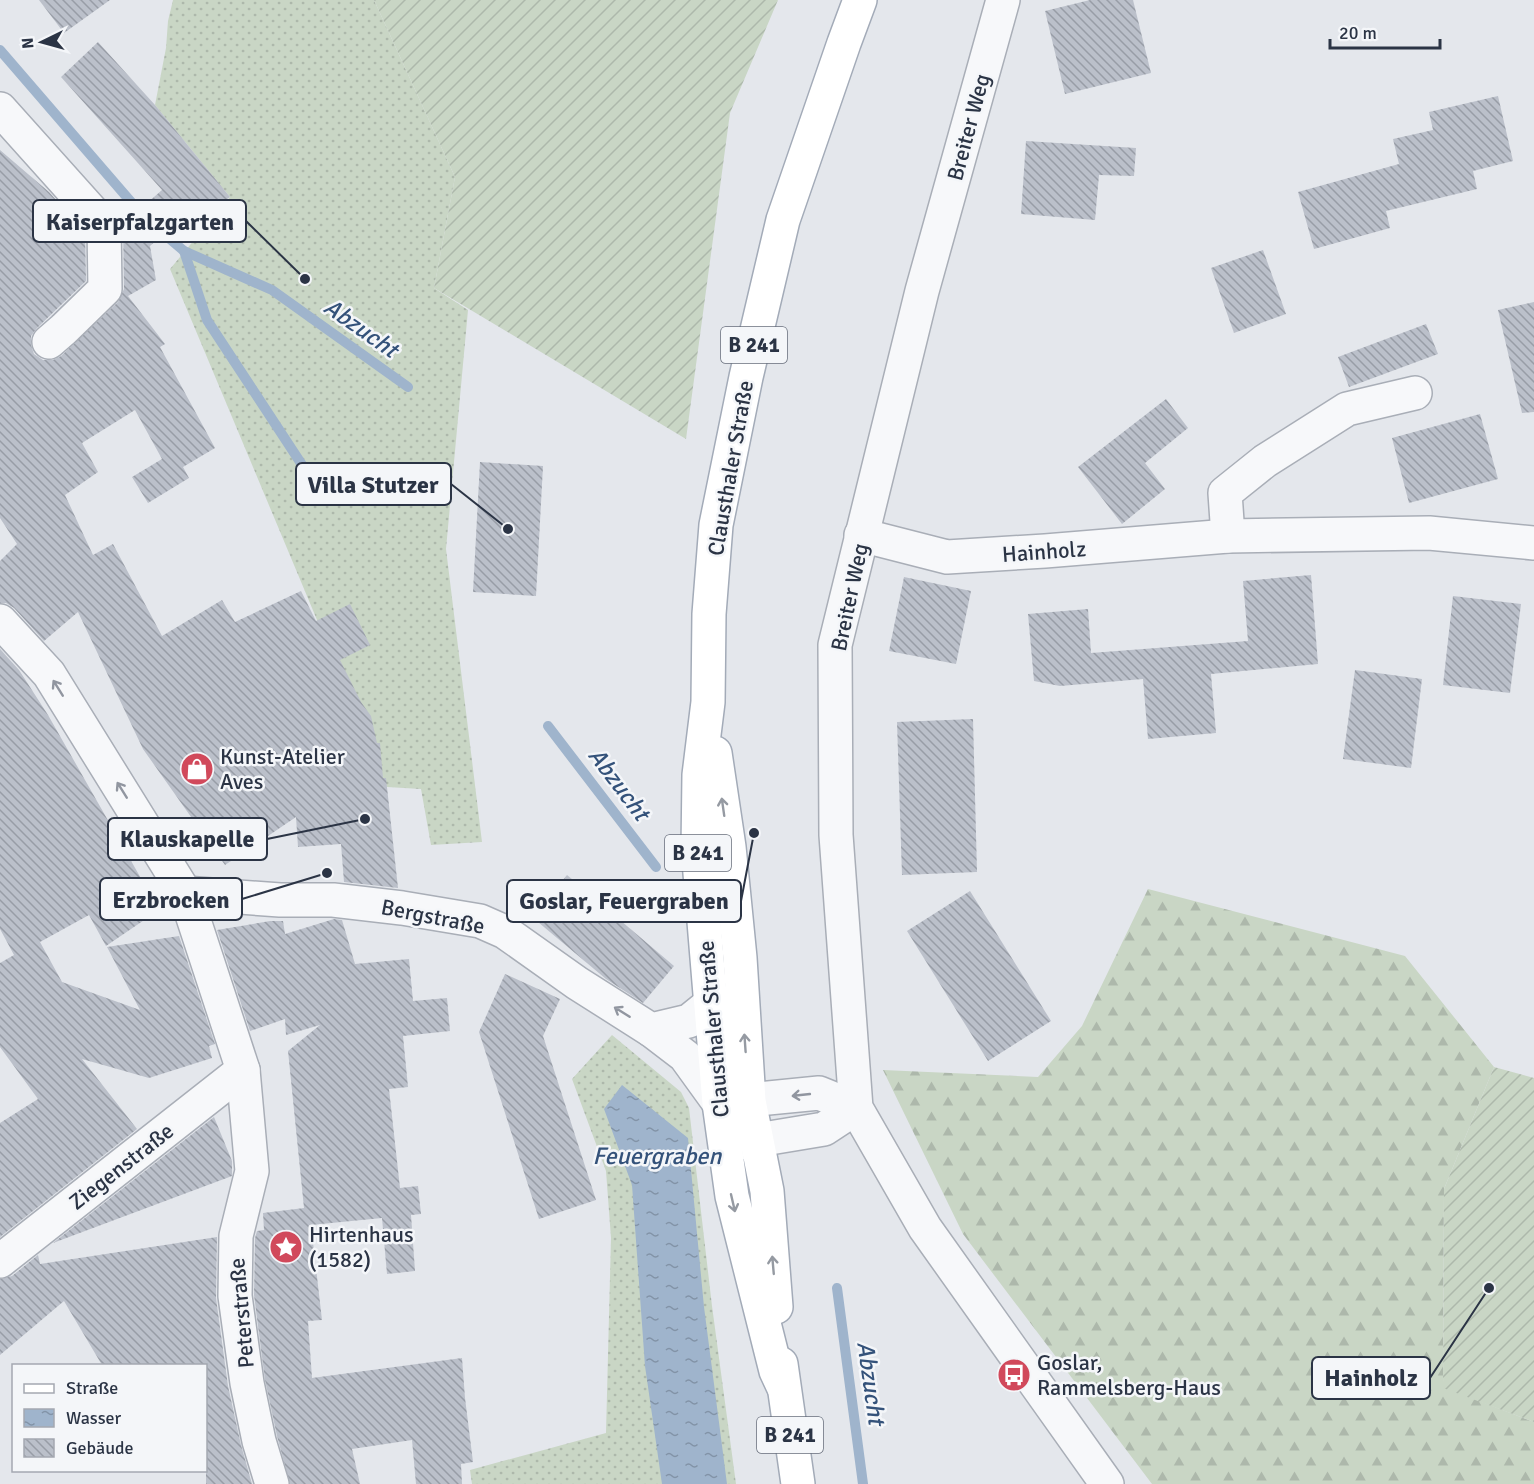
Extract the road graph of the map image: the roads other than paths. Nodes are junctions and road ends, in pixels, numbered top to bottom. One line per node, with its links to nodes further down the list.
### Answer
1 (860, 0): 10 (main road, Clausthaler Straße / B 241)
2 (1003, 0): 6 (street, Breiter Weg)
3 (0, 109): 4 (street)
4 (49, 342)
5 (1415, 393): 7 (street)
6 (861, 535): 7 (street, Hainholz); 16 (street, Breiter Weg)
7 (1228, 536): 8 (street, Hainholz)
8 (1534, 543)
9 (0, 621): 11 (street, one-way to 9)
10 (708, 702): 12 (main road, Clausthaler Straße / B 241); 15 (main road, Clausthaler Straße / B 241, one-way to 10)
11 (186, 893): 13 (street, Bergstraße, one-way to 11); 14 (street)
12 (710, 1004): 13 (street); 15 (main road, Clausthaler Straße / B 241)
13 (651, 1030): 15 (street, Bergstraße)
14 (243, 1070): 19 (street, Ziegenstraße); 21 (street, Peterstraße)
15 (734, 1102): 16 (street, one-way to 15); 17 (main road, Clausthaler Straße / B 241); 18 (main road, Clausthaler Straße / B 241)
16 (856, 1108): 17 (street); 23 (street)
17 (756, 1141): 18 (street); 20 (main road, Clausthaler Straße / B 241, one-way to 17)
18 (724, 1145): 20 (main road, Clausthaler Straße / B 241, one-way to 20)
19 (0, 1261)
20 (783, 1386): 22 (main road, Clausthaler Straße / B 241)
21 (272, 1484)
22 (798, 1484)
23 (1107, 1484)

